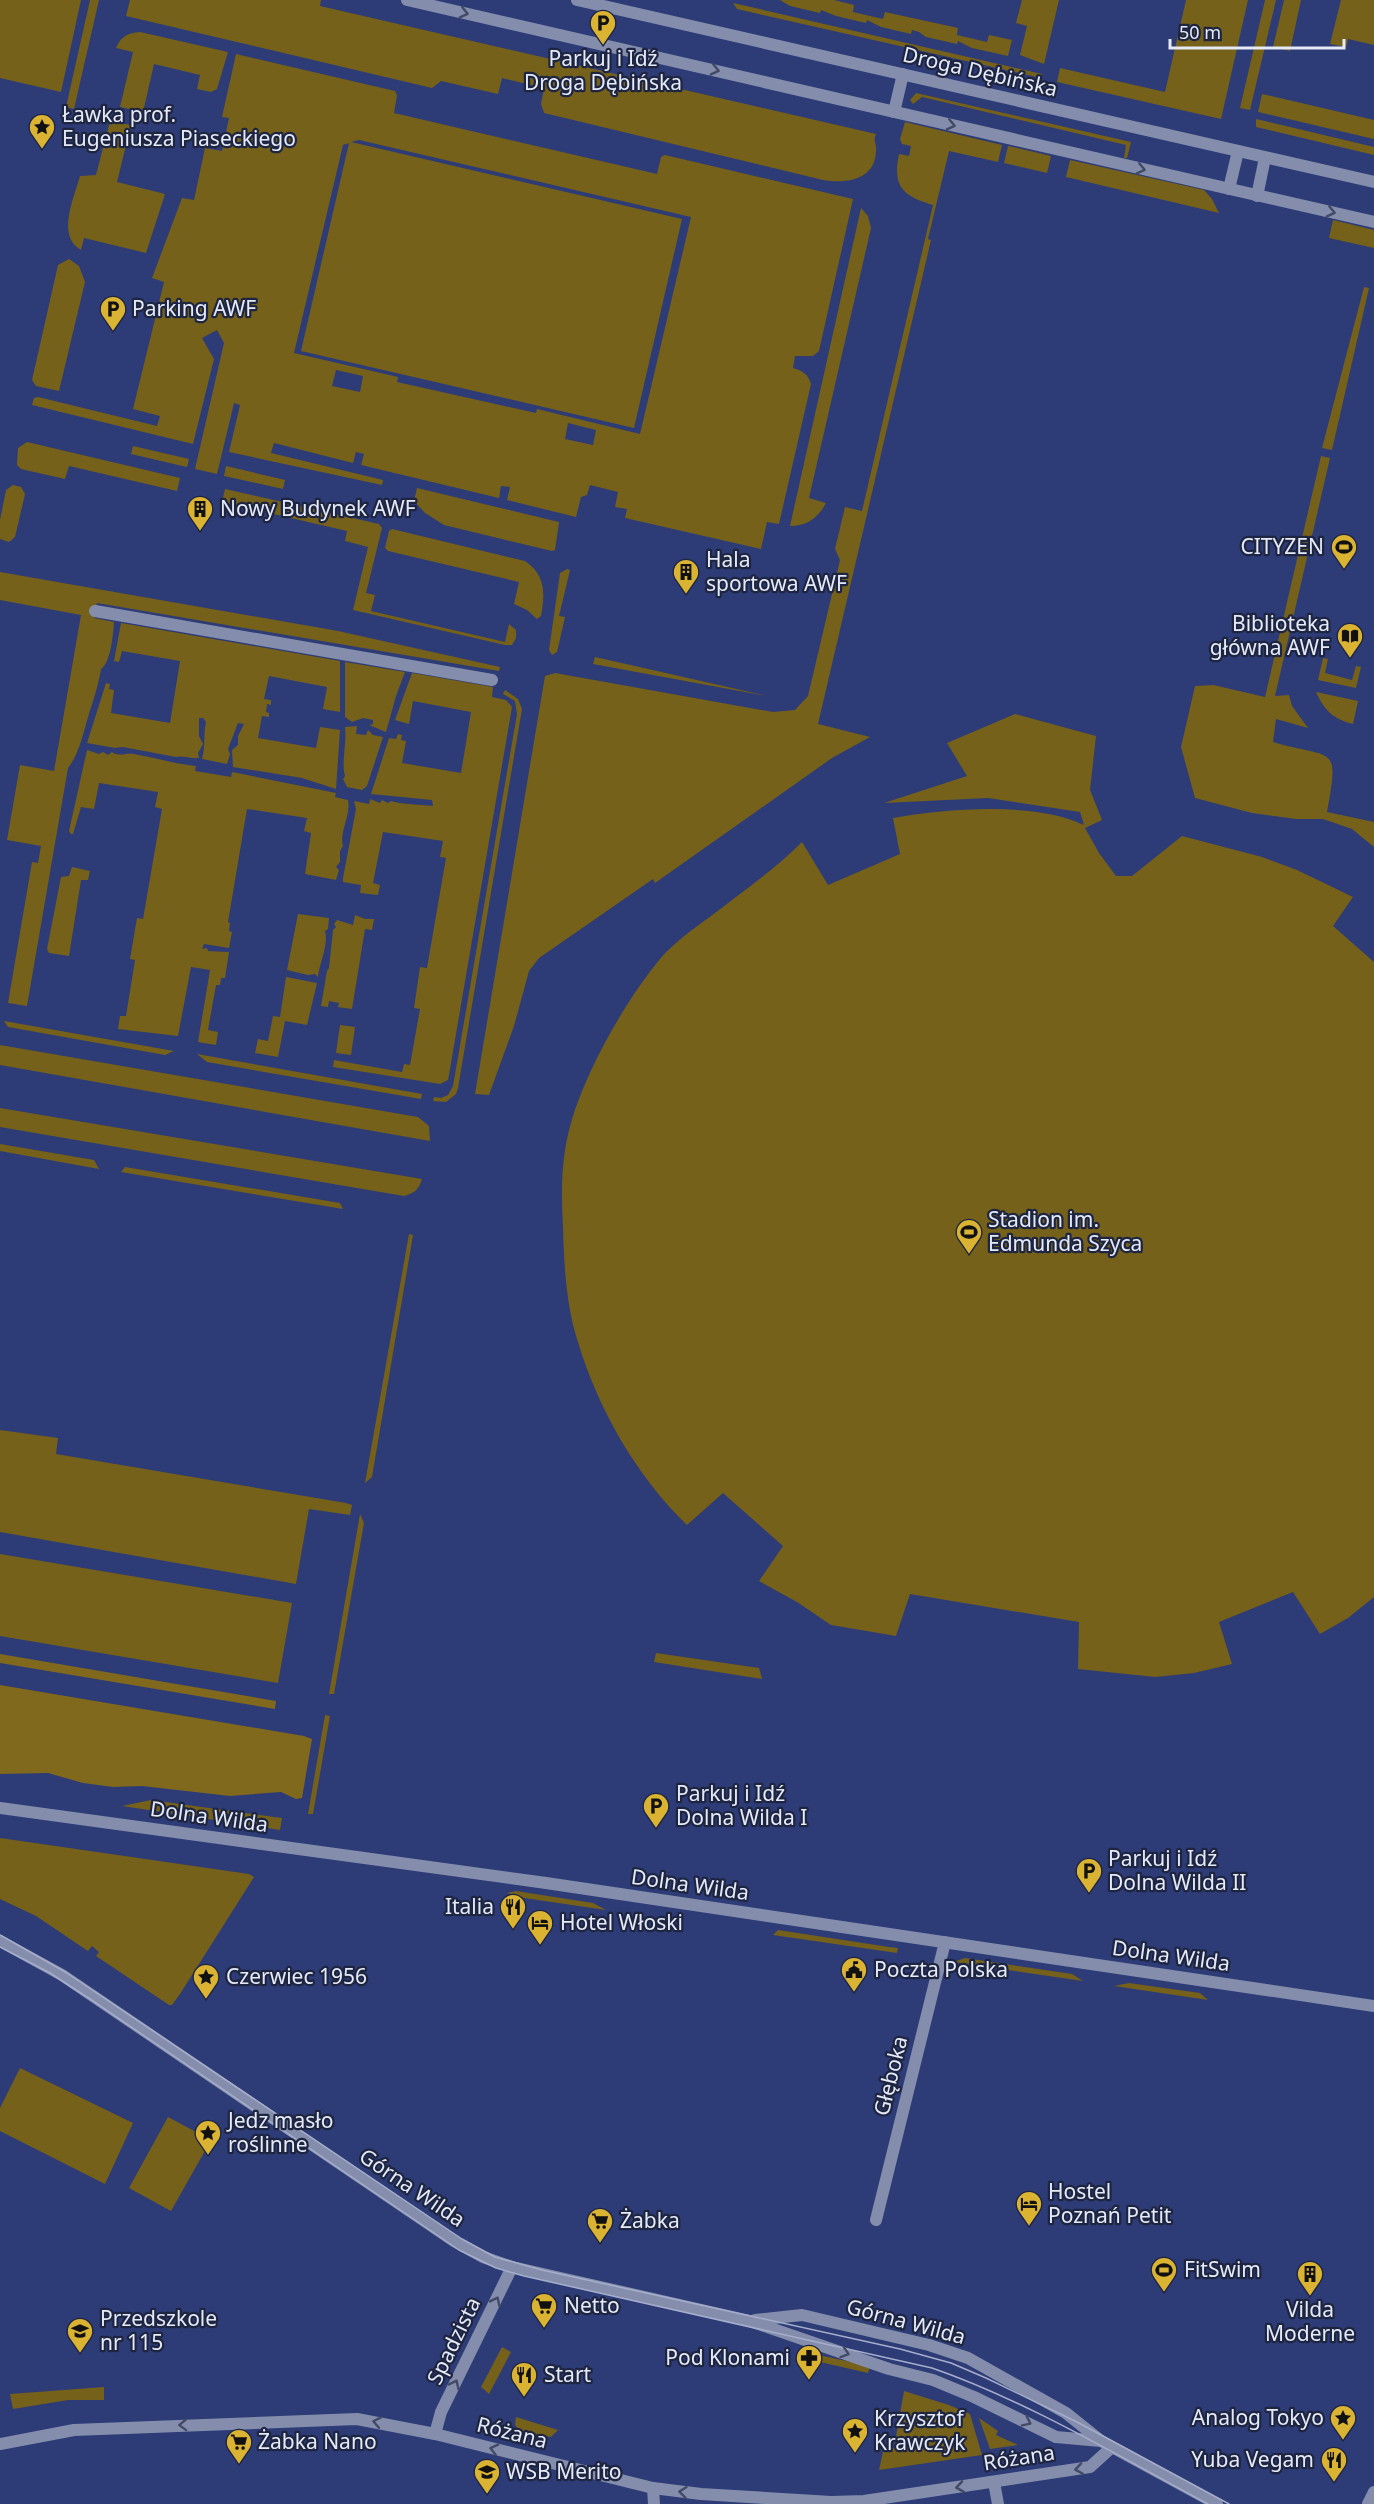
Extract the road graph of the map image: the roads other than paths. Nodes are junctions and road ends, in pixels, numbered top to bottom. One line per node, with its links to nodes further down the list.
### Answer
1 (407, 0): 4 (street, one-way to 4)
2 (577, 0): 3 (street, Droga Dębińska)
3 (903, 74): 4 (street); 5 (street, Droga Dębińska)
4 (894, 112): 8 (street, one-way to 8)
5 (1238, 151): 6 (street, Droga Dębińska); 8 (street)
6 (1265, 158): 7 (street, Droga Dębińska); 9 (street)
7 (1374, 182)
8 (1229, 189): 9 (street)
9 (1257, 196): 10 (street, one-way to 10)
10 (1374, 222)
11 (95, 611): 12 (street)
12 (492, 680)
13 (0, 1808): 15 (street, Dolna Wilda)
14 (0, 1941): 18 (street, Górna Wilda)
15 (945, 1942): 16 (street, Dolna Wilda); 17 (street, Głęboka)
16 (1374, 2006)
17 (876, 2220)
18 (512, 2267): 19 (street, Górna Wilda); 20 (street, Spadzista, one-way to 18)
19 (750, 2321): 22 (street, Górna Wilda, one-way to 22); 22 (street, Górna Wilda)
20 (435, 2434): 21 (street, Różana, one-way to 21); 24 (street, Różana, one-way to 20)
21 (0, 2444)
22 (1106, 2444): 23 (street, Różana, one-way to 23); 28 (street, Górna Wilda)
23 (994, 2482): 24 (street, Różana, one-way to 24); 27 (street)
24 (653, 2488): 26 (street)
25 (1374, 2492): 29 (street)
26 (654, 2504)
27 (998, 2504)
28 (1217, 2504)
29 (1368, 2504)

